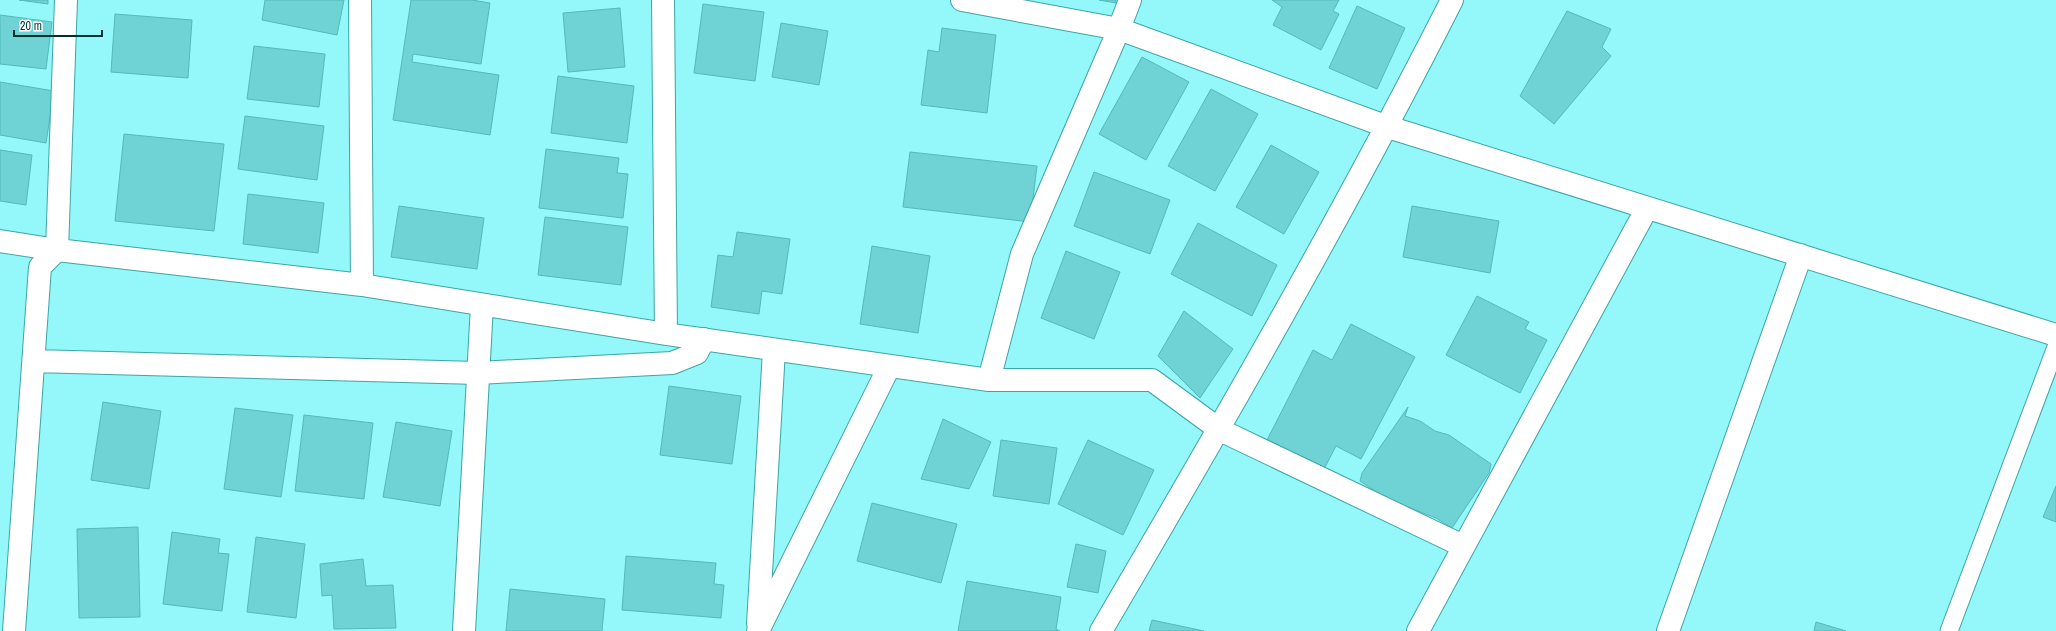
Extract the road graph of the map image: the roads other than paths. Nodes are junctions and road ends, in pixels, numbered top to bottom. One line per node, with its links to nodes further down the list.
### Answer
1 (66, 0): 11 (street)
2 (360, 0): 13 (street)
3 (663, 0): 15 (street)
4 (962, 0): 7 (street)
5 (1130, 0): 7 (street)
6 (1452, 0): 8 (street)
7 (1119, 29): 8 (street); 23 (street)
8 (1388, 127): 9 (street); 24 (street)
9 (1647, 208): 12 (street); 25 (street)
10 (0, 241): 11 (street)
11 (57, 250): 13 (street); 20 (street)
12 (1800, 255): 16 (street); 31 (street)
13 (362, 285): 14 (street)
14 (482, 305): 15 (street); 22 (street)
15 (666, 334): 17 (street)
16 (2056, 335)
17 (704, 340): 19 (street); 22 (street)
18 (2056, 347): 32 (lane)
19 (774, 350): 21 (street); 28 (street)
20 (34, 360): 22 (street); 26 (street)
21 (889, 367): 23 (street); 28 (street)
22 (478, 373): 27 (street)
23 (989, 380): 24 (street)
24 (1220, 430): 25 (street); 29 (street)
25 (1463, 546): 30 (street)
26 (14, 631)
27 (464, 631)
28 (758, 631)
29 (1102, 631)
30 (1418, 631)
31 (1668, 631)
32 (1949, 631)

